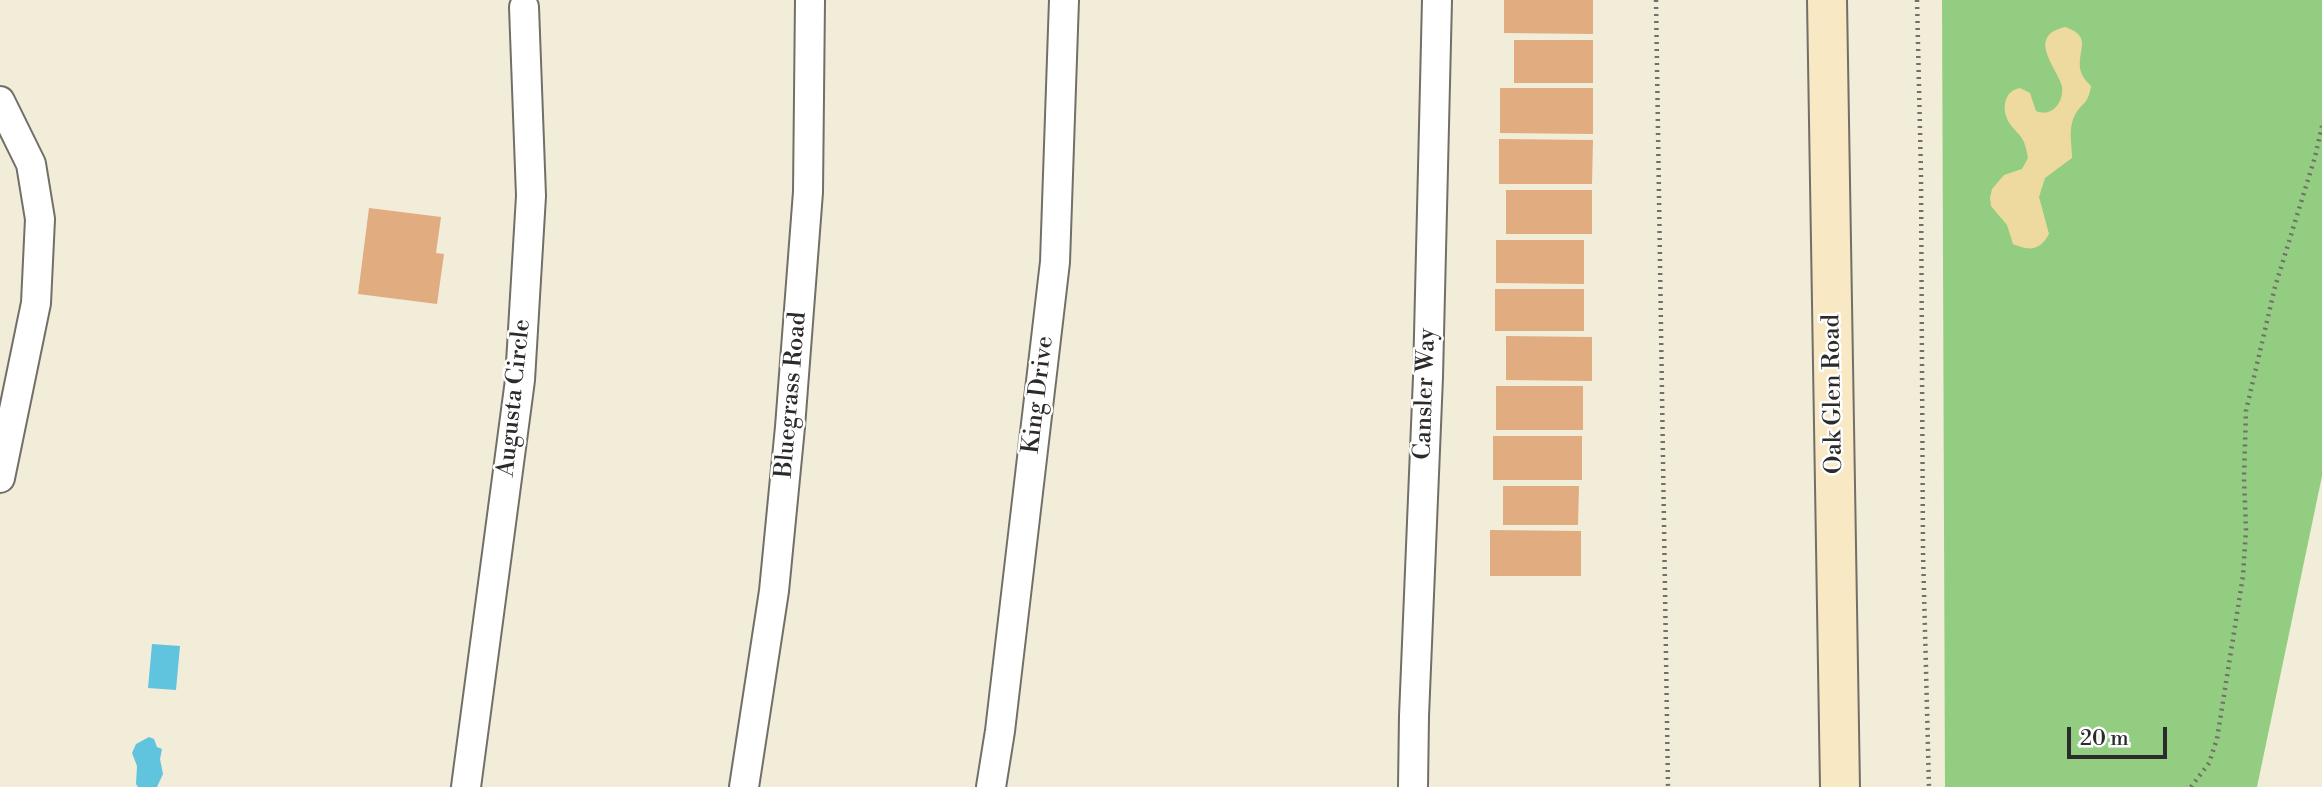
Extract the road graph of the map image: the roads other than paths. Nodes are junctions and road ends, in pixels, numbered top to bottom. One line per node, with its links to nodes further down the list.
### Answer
1 (810, 0): 9 (street, Bluegrass Road)
2 (1064, 0): 10 (street, King Drive)
3 (1437, 0): 11 (street, Cansler Way)
4 (1827, 0): 12 (main road, Oak Glen Road)
5 (524, 8): 8 (street, Augusta Circle)
6 (0, 102): 7 (street)
7 (0, 478)
8 (466, 787)
9 (744, 787)
10 (991, 787)
11 (1413, 787)
12 (1840, 787)

